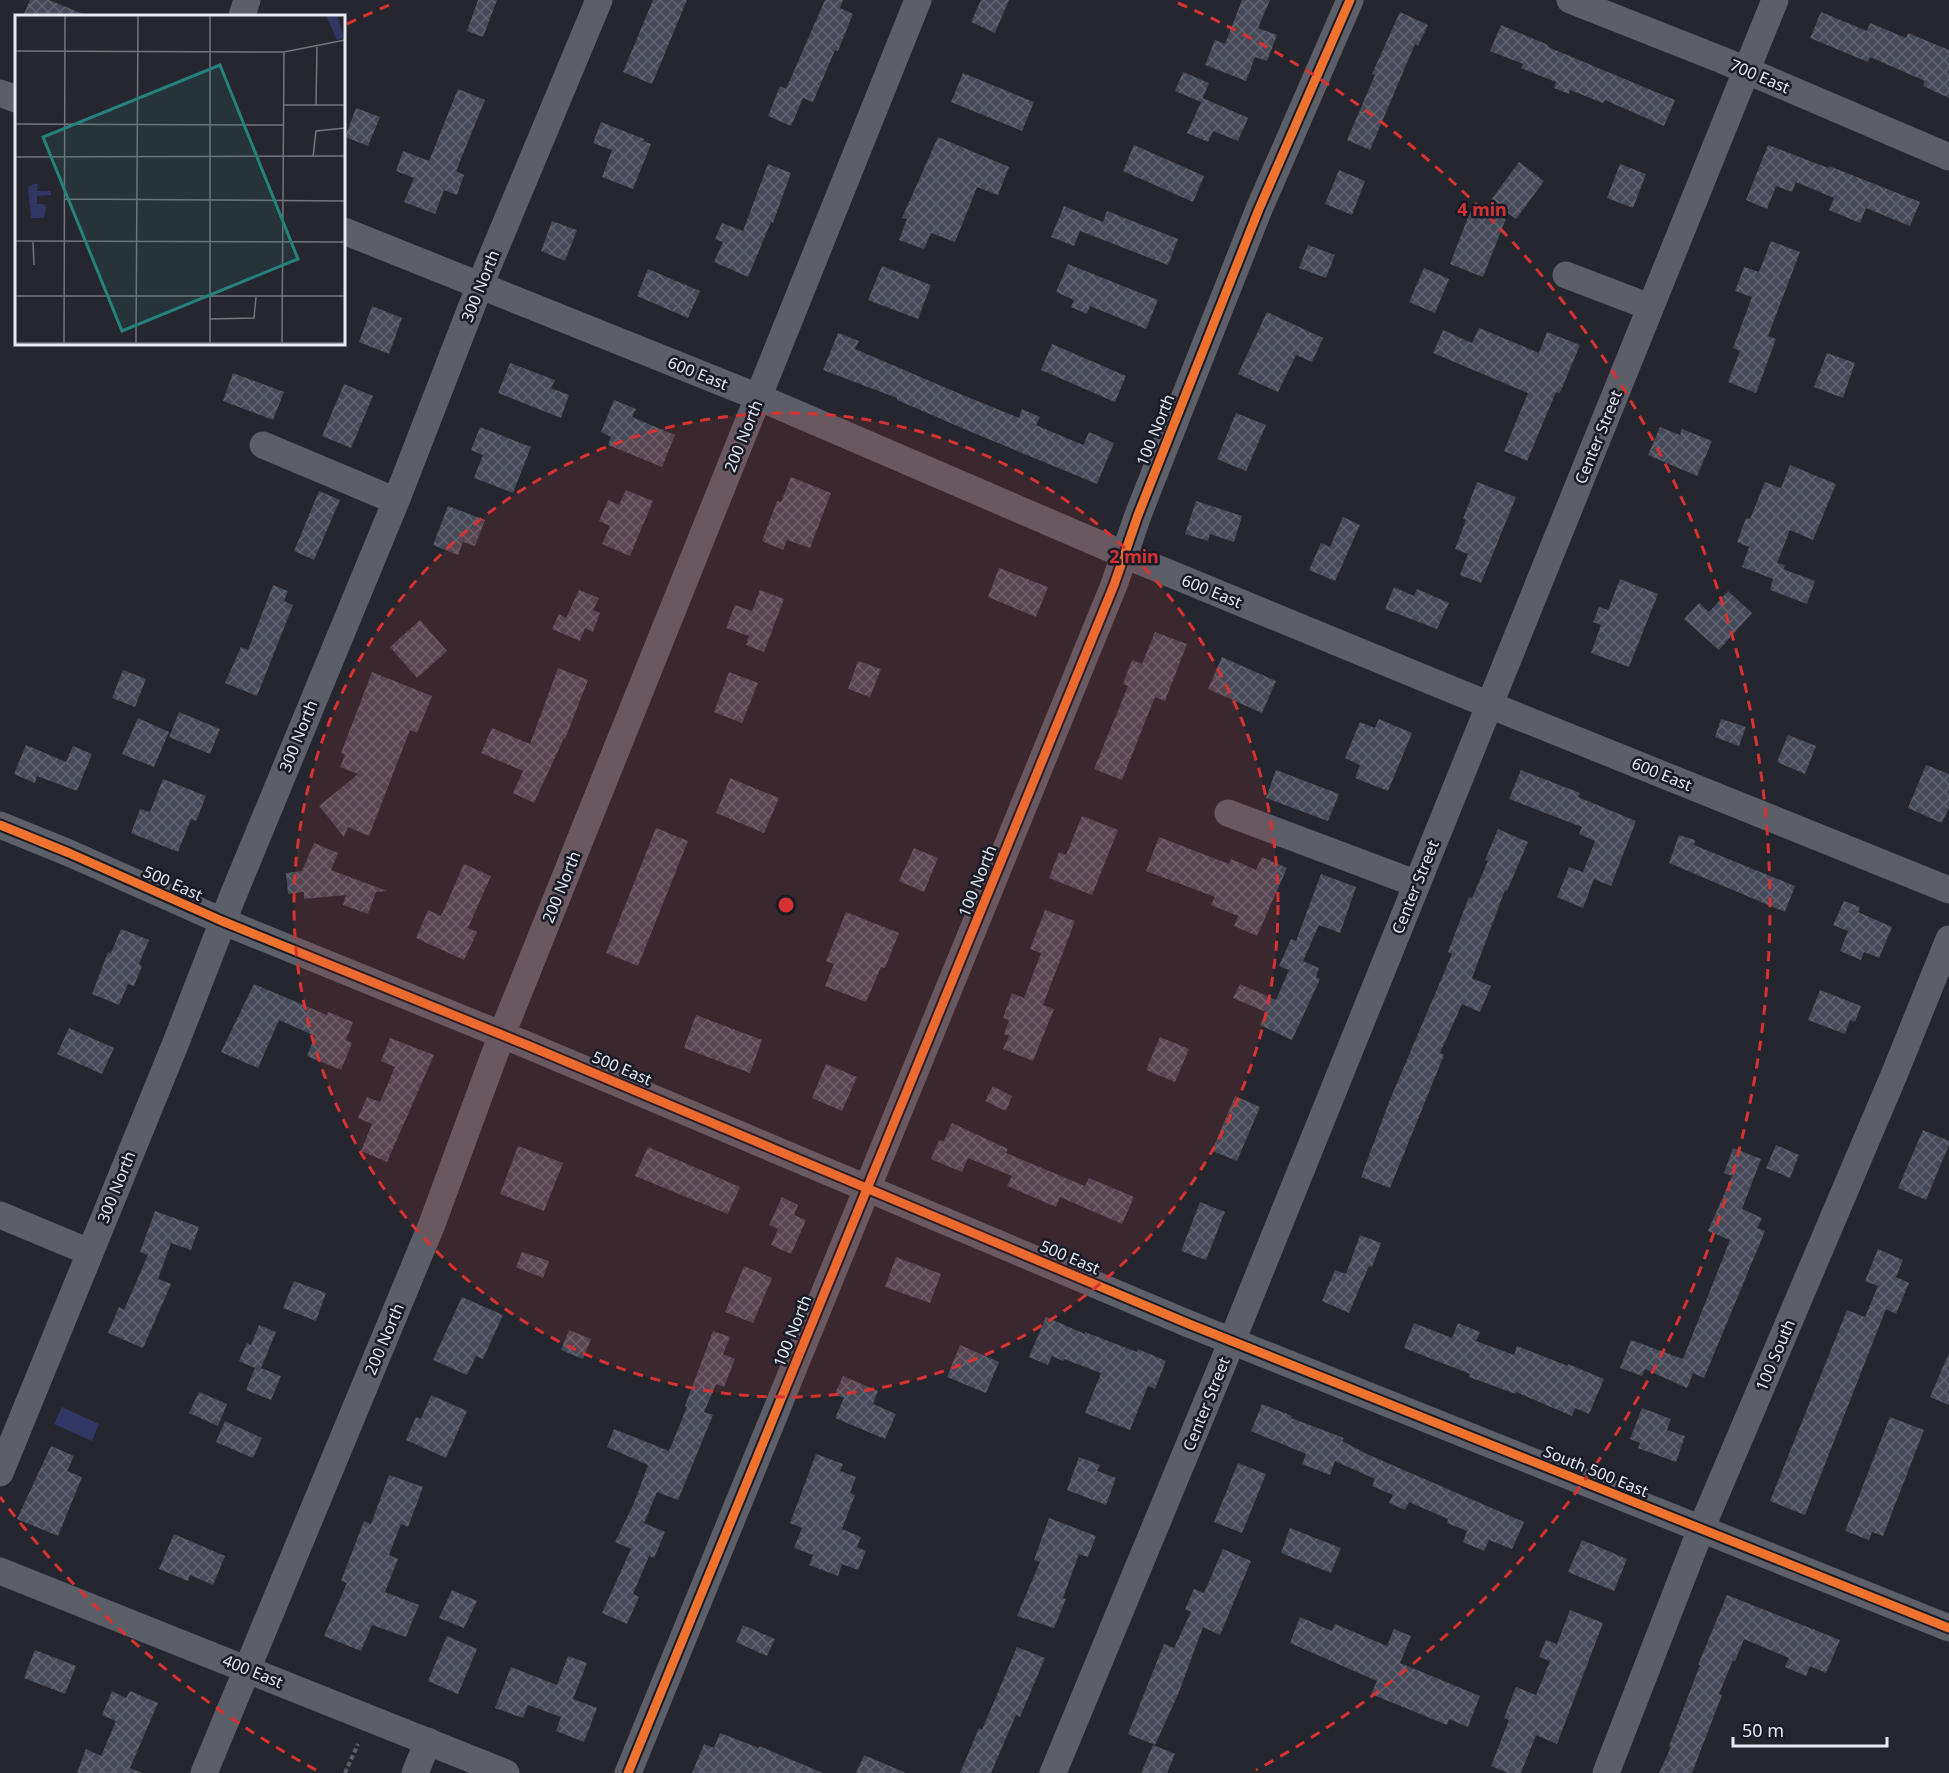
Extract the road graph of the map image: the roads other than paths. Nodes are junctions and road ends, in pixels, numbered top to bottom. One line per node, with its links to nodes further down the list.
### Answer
1 (247, 0): 7 (street)
2 (599, 0): 14 (street, 300 North)
3 (918, 0): 16 (street, 200 North)
4 (1350, 0): 19 (street, 100 North)
5 (1570, 0): 8 (street, 700 East)
6 (1775, 0): 8 (street, Center Street)
7 (242, 15)
8 (1747, 70): 11 (street, 700 East); 15 (street, Center Street)
9 (0, 93): 10 (street)
10 (15, 99)
11 (1949, 157)
12 (345, 231): 14 (street, 600 East)
13 (1566, 274): 15 (street)
14 (480, 285): 16 (street, 600 East); 18 (street, 300 North)
15 (1650, 308): 20 (street, Center Street)
16 (758, 397): 19 (street, 600 East); 27 (street, 200 North)
17 (263, 445): 18 (street)
18 (396, 501): 25 (street, 300 North)
19 (1125, 555): 20 (street, 600 East); 28 (street, 100 North)
20 (1489, 705): 23 (street, Center Street); 24 (street, 600 East)
21 (1228, 813): 23 (street)
22 (0, 825): 25 (street, 500 East)
23 (1417, 884): 31 (street, Center Street)
24 (1949, 890)
25 (222, 921): 27 (street, 500 East); 30 (street, 300 North)
26 (1949, 939): 33 (street, 100 South)
27 (502, 1034): 28 (street, 500 East); 36 (street, 200 North)
28 (867, 1188): 31 (street, 500 East); 41 (street, 100 North)
29 (0, 1215): 30 (street)
30 (89, 1252): 32 (street, 300 North)
31 (1232, 1341): 33 (street, South 500 East); 42 (street, Center Street)
32 (0, 1473)
33 (1701, 1529): 35 (street, South 500 East); 43 (street, 100 South)
34 (0, 1571): 36 (street, 400 East)
35 (1949, 1628)
36 (247, 1668): 37 (street, 400 East); 38 (street, 200 North)
37 (428, 1742): 39 (street); 40 (street, 400 East)
38 (204, 1773)
39 (415, 1773)
40 (506, 1773)
41 (628, 1773)
42 (1053, 1773)
43 (1606, 1773)

